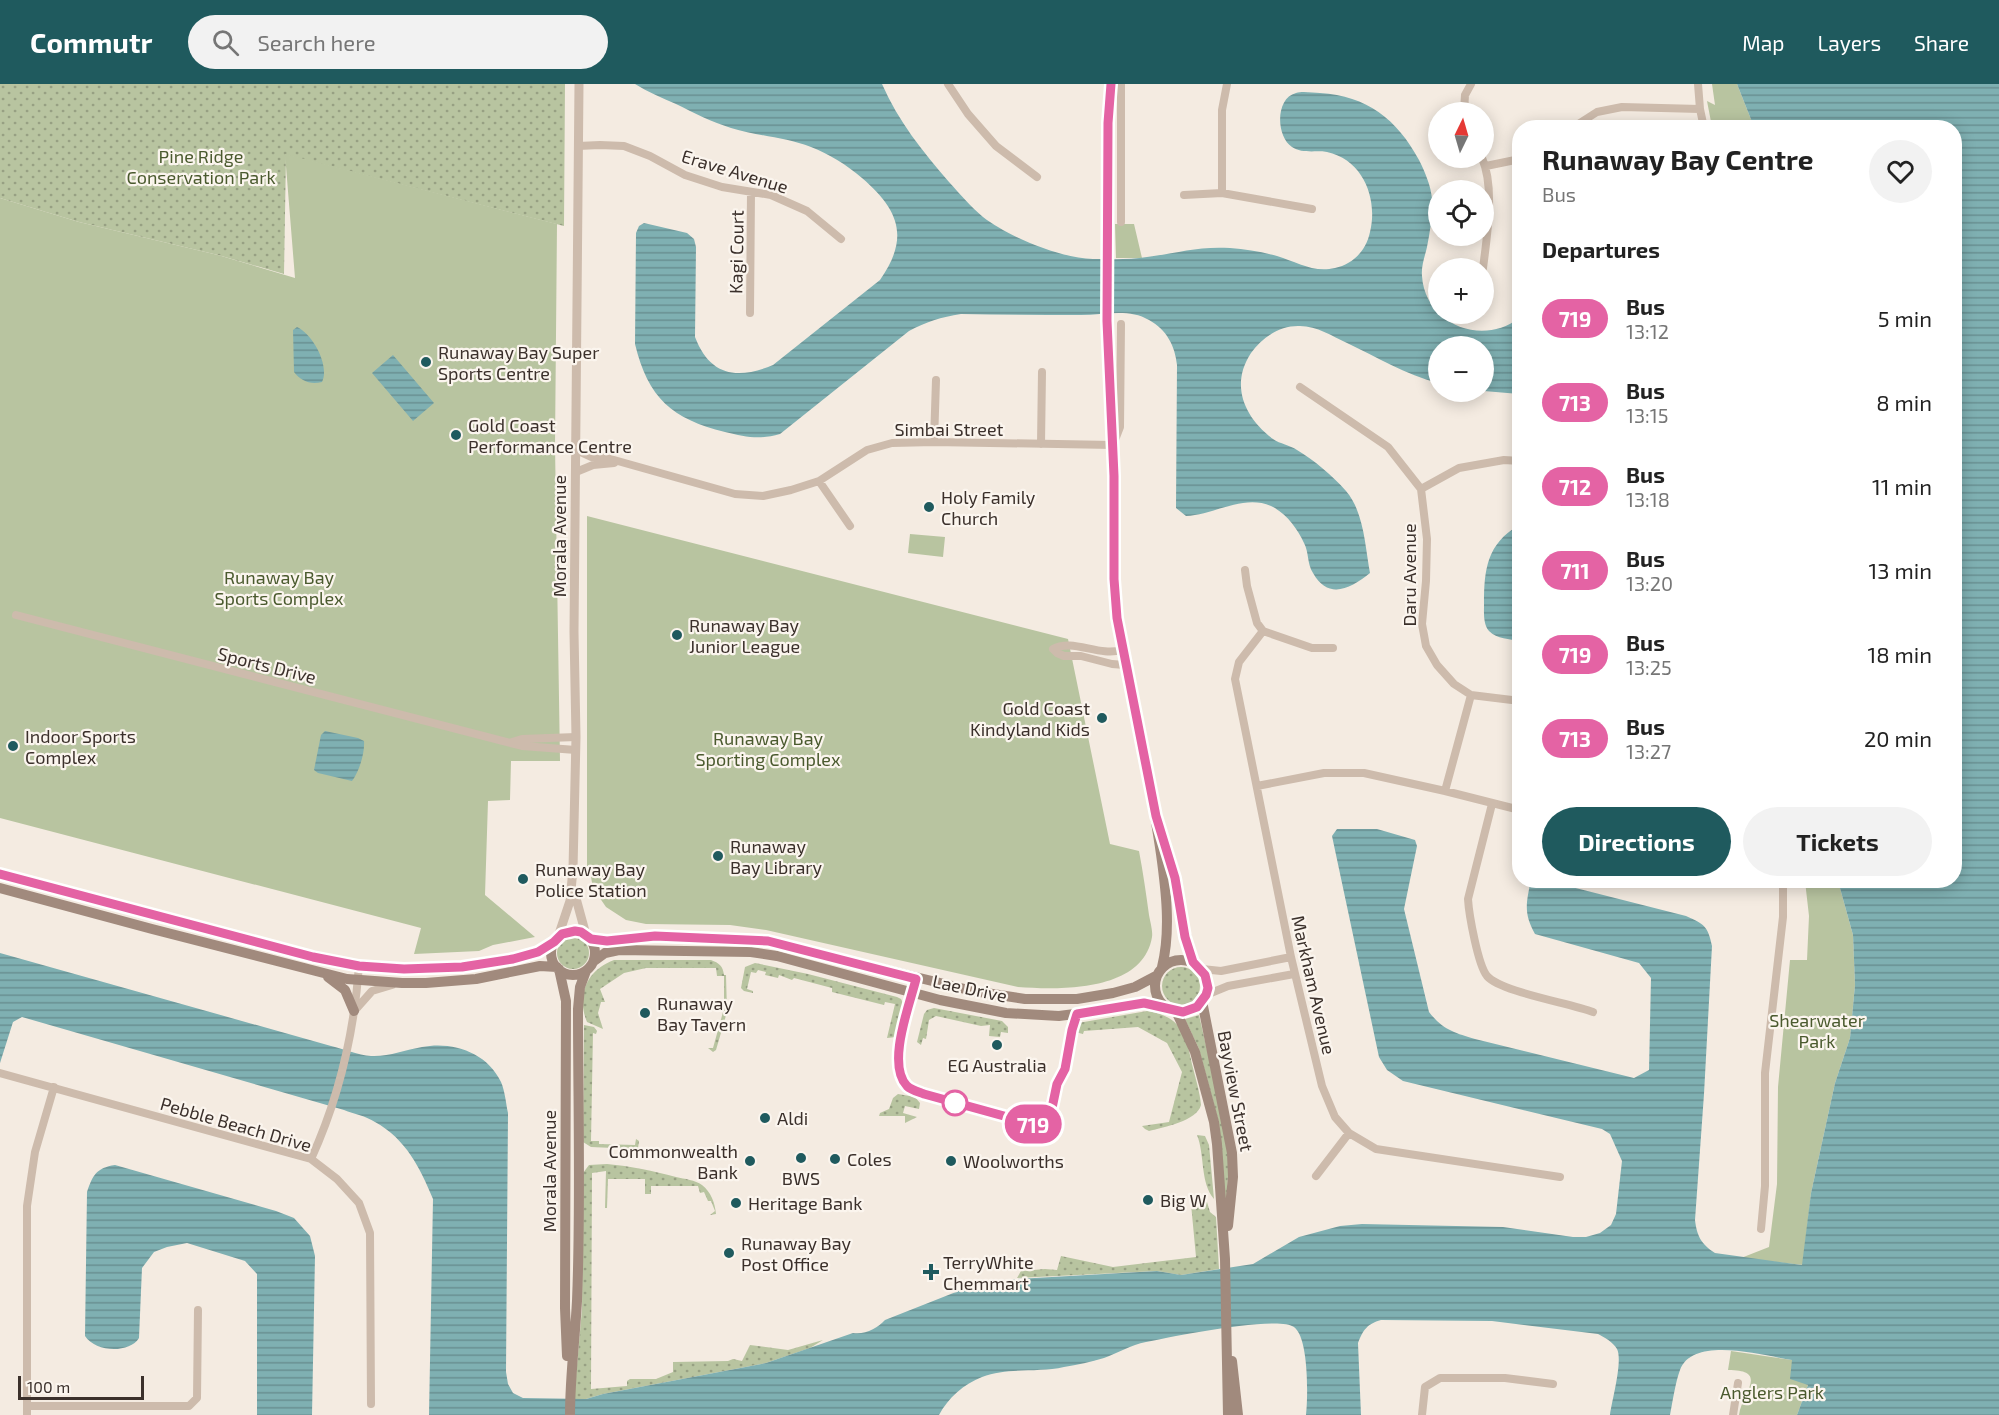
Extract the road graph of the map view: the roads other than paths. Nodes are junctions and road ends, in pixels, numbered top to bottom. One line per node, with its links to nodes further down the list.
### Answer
1 (579, 84): 12 (street, Morala Avenue)
2 (948, 84): 16 (street)
3 (1111, 84): 31 (main road)
4 (1121, 84): 21 (street)
5 (1227, 84): 18 (street)
6 (1471, 84): 8 (street)
7 (1698, 84): 9 (street)
8 (1465, 102)
9 (1700, 110): 10 (street); 11 (street)
10 (1584, 120)
11 (1702, 120)
12 (578, 146): 17 (street, Erave Avenue); 32 (street, Morala Avenue)
13 (1512, 160): 14 (street)
14 (1494, 161)
15 (1485, 168): 23 (street)
16 (1037, 177)
17 (751, 192): 22 (street, Erave Avenue); 24 (street, Kagi Court)
18 (1222, 194): 19 (street); 20 (street)
19 (1184, 195)
20 (1312, 209)
21 (1120, 222)
22 (841, 239)
23 (1484, 258)
24 (750, 313)
25 (1121, 324): 31 (street)
26 (1042, 372): 30 (street)
27 (936, 380): 29 (street)
28 (1300, 387): 37 (street)
29 (934, 442): 30 (street, Simbai Street); 36 (street, Simbai Street)
30 (1041, 444): 31 (street, Simbai Street)
31 (1113, 445): 43 (main road)
32 (576, 450): 34 (street, Simbai Street); 35 (street, Morala Avenue)
33 (1512, 460): 37 (street)
34 (622, 463): 35 (street, Simbai Street); 36 (street, Simbai Street)
35 (576, 472): 47 (street, Morala Avenue)
36 (819, 481): 38 (street)
37 (1421, 489): 45 (street, Daru Avenue)
38 (850, 526)
39 (1245, 570): 41 (street)
40 (16, 615): 48 (street, Sports Drive)
41 (1263, 631): 42 (street); 50 (street, Markham Avenue)
42 (1333, 648)
43 (1122, 650): 44 (main road); 44 (street)
44 (1125, 664): 54 (main road)
45 (1471, 694): 46 (street, Daru Avenue); 51 (street)
46 (1512, 700)
47 (576, 737): 48 (street, Sports Drive); 49 (street, Morala Avenue)
48 (510, 742): 49 (street, Sports Drive)
49 (576, 750): 56 (street, Morala Avenue)
50 (1257, 786): 51 (street); 61 (street, Markham Avenue)
51 (1444, 791): 52 (street)
52 (1492, 804): 53 (street); 76 (street)
53 (1512, 808)
54 (1156, 816): 64 (main road); 67 (main road)
55 (0, 874): 63 (main road)
56 (572, 880): 59 (street, Morala Avenue); 60 (street, Morala Avenue)
57 (0, 888): 68 (main road)
58 (1783, 888): 84 (street)
59 (588, 937): 60 (main road); 62 (main road); 73 (main road, Lae Drive)
60 (556, 940): 63 (main road); 65 (main road)
61 (1291, 957): 64 (street); 69 (street, Markham Avenue)
62 (594, 961): 66 (main road); 77 (main road, Lae Drive)
63 (359, 966): 70 (street)
64 (1198, 966): 67 (main road); 72 (main road)
65 (558, 968): 66 (main road); 71 (main road); 88 (main road, Morala Avenue)
66 (586, 970): 88 (main road, Morala Avenue)
67 (1159, 972): 73 (main road, Lae Drive); 74 (main road)
68 (324, 974): 70 (main road); 75 (main road)
69 (1294, 974): 72 (street); 80 (street, Markham Avenue)
70 (358, 980): 71 (main road); 75 (street)
71 (402, 983): 75 (street)
72 (1204, 998): 74 (main road); 85 (main road, Bayview Street)
73 (1071, 999): 77 (main road)
74 (1171, 1009): 77 (main road, Lae Drive); 85 (main road, Bayview Street)
75 (354, 1011): 81 (street)
76 (1593, 1012)
77 (1059, 1016)
78 (0, 1073): 79 (street, Pebble Beach Drive)
79 (54, 1087): 81 (street, Pebble Beach Drive); 92 (street)
80 (1349, 1133): 82 (street); 83 (street, Markham Avenue)
81 (311, 1159): 91 (street, Pebble Beach Drive)
82 (1317, 1176)
83 (1560, 1177)
84 (1761, 1229)
85 (1225, 1259): 87 (main road, Bayview Street)
86 (198, 1310): 92 (street)
87 (1227, 1334): 95 (main road, Bayview Street); 96 (main road, Bayview Street)
88 (570, 1374): 94 (main road, Morala Avenue)
89 (1738, 1383): 98 (street)
90 (1553, 1384): 97 (street)
91 (371, 1404)
92 (27, 1406): 93 (street)
93 (27, 1415)
94 (570, 1415)
95 (1228, 1415)
96 (1238, 1415)
97 (1422, 1415)
98 (1733, 1415)

